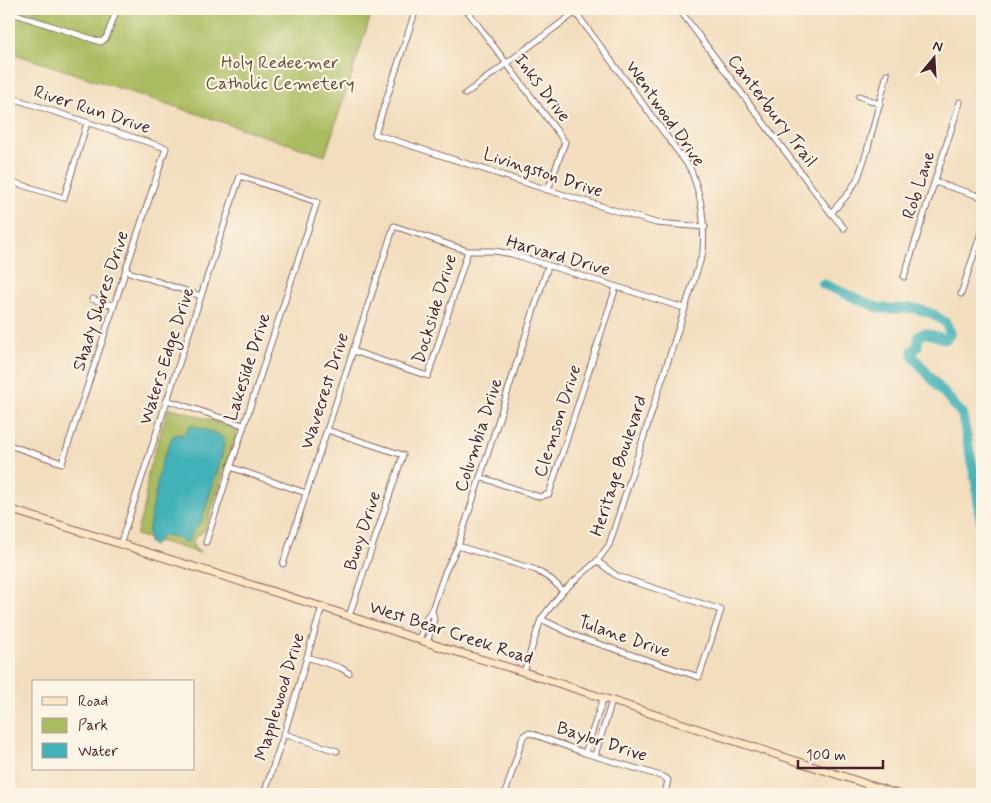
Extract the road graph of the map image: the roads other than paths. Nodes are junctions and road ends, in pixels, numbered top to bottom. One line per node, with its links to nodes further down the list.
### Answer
1 (117, 9): 6 (street)
2 (416, 9): 19 (street, Livingston Drive)
3 (466, 9): 7 (street, Inks Drive)
4 (679, 9): 21 (street, Canterbury Trail)
5 (574, 10): 7 (street); 23 (street, Wentwood Drive)
6 (9, 12)
7 (506, 63): 9 (street); 19 (street, Inks Drive)
8 (888, 74): 13 (street)
9 (465, 94)
10 (859, 96): 13 (street)
11 (9, 97): 14 (street, River Run Drive)
12 (960, 102): 18 (street, Rob Lane)
13 (880, 104): 21 (street)
14 (87, 122): 15 (street, River Run Drive); 17 (street)
15 (166, 148): 28 (street, Shady Shores Drive)
16 (240, 176): 33 (street, Waters Edge Drive); 39 (street, Lakeside Drive)
17 (9, 181)
18 (934, 182): 20 (street); 30 (street, Rob Lane)
19 (548, 190): 23 (street, Livingston Drive)
20 (982, 197)
21 (831, 213): 24 (street, Canterbury Trail)
22 (394, 226): 26 (street, Harvard Drive); 37 (street, Wavecrest Drive)
23 (705, 227): 29 (street, Wentwood Drive)
24 (844, 228)
25 (982, 230): 32 (street)
26 (468, 251): 27 (street, Harvard Drive); 37 (street, Dockside Drive)
27 (548, 266): 31 (street, Harvard Drive); 43 (street, Columbia Drive)
28 (126, 271): 33 (street); 35 (street, Shady Shores Drive)
29 (695, 275): 36 (street, Heritage Boulevard)
30 (904, 277)
31 (616, 287): 36 (street, Harvard Drive); 43 (street, Clemson Drive)
32 (960, 294)
33 (201, 296): 38 (street, Waters Edge Drive)
34 (92, 299): 35 (street)
35 (114, 306): 41 (street, Shady Shores Drive)
36 (684, 308): 49 (street, Heritage Boulevard)
37 (353, 352): 40 (street, Wavecrest Drive)
38 (167, 400): 39 (street); 47 (street, Waters Edge Drive)
39 (243, 425): 42 (street, Lakeside Drive)
40 (327, 430): 44 (street, Wavecrest Drive); 54 (street, Buoy Drive)
41 (9, 445)
42 (230, 467): 44 (street); 46 (street, Lakeside Drive)
43 (480, 477): 48 (street, Columbia Drive)
44 (306, 492): 50 (street, Wavecrest Drive)
45 (9, 510): 47 (main road, West Bear Creek Road)
46 (206, 542)
47 (120, 545): 52 (main road, West Bear Creek Road)
48 (458, 546): 51 (street); 53 (street, Columbia Drive)
49 (597, 561): 51 (street, Heritage Boulevard); 55 (street, Tulane Drive)
50 (283, 564)
51 (563, 591): 55 (street, Heritage Boulevard)
52 (322, 607): 54 (main road, West Bear Creek Road); 58 (street, Mapplewood Drive)
53 (432, 610): 56 (street, Columbia Drive); 57 (street, Columbia Drive)
54 (349, 616): 56 (main road, West Bear Creek Road)
55 (541, 619): 59 (street, Heritage Boulevard)
56 (419, 640): 57 (main road, West Bear Creek Road)
57 (427, 643): 59 (main road, West Bear Creek Road)
58 (307, 657): 60 (street); 63 (street, Mapplewood Drive)
59 (524, 672): 61 (main road, West Bear Creek Road)
60 (348, 673)
61 (603, 699): 62 (main road, West Bear Creek Road); 65 (street)
62 (612, 702): 66 (street); 67 (main road, West Bear Creek Road)
63 (284, 734): 64 (street); 68 (street, Mapplewood Drive)
64 (337, 750)
65 (585, 753): 66 (street, Baylor Drive); 69 (street, Baylor Drive)
66 (594, 755): 70 (street, Baylor Drive)
67 (883, 790): 71 (main road, West Bear Creek Road); 72 (main road, West Bear Creek Road)
68 (264, 794)
69 (505, 794)
70 (665, 794)
71 (891, 794)
72 (897, 794)

